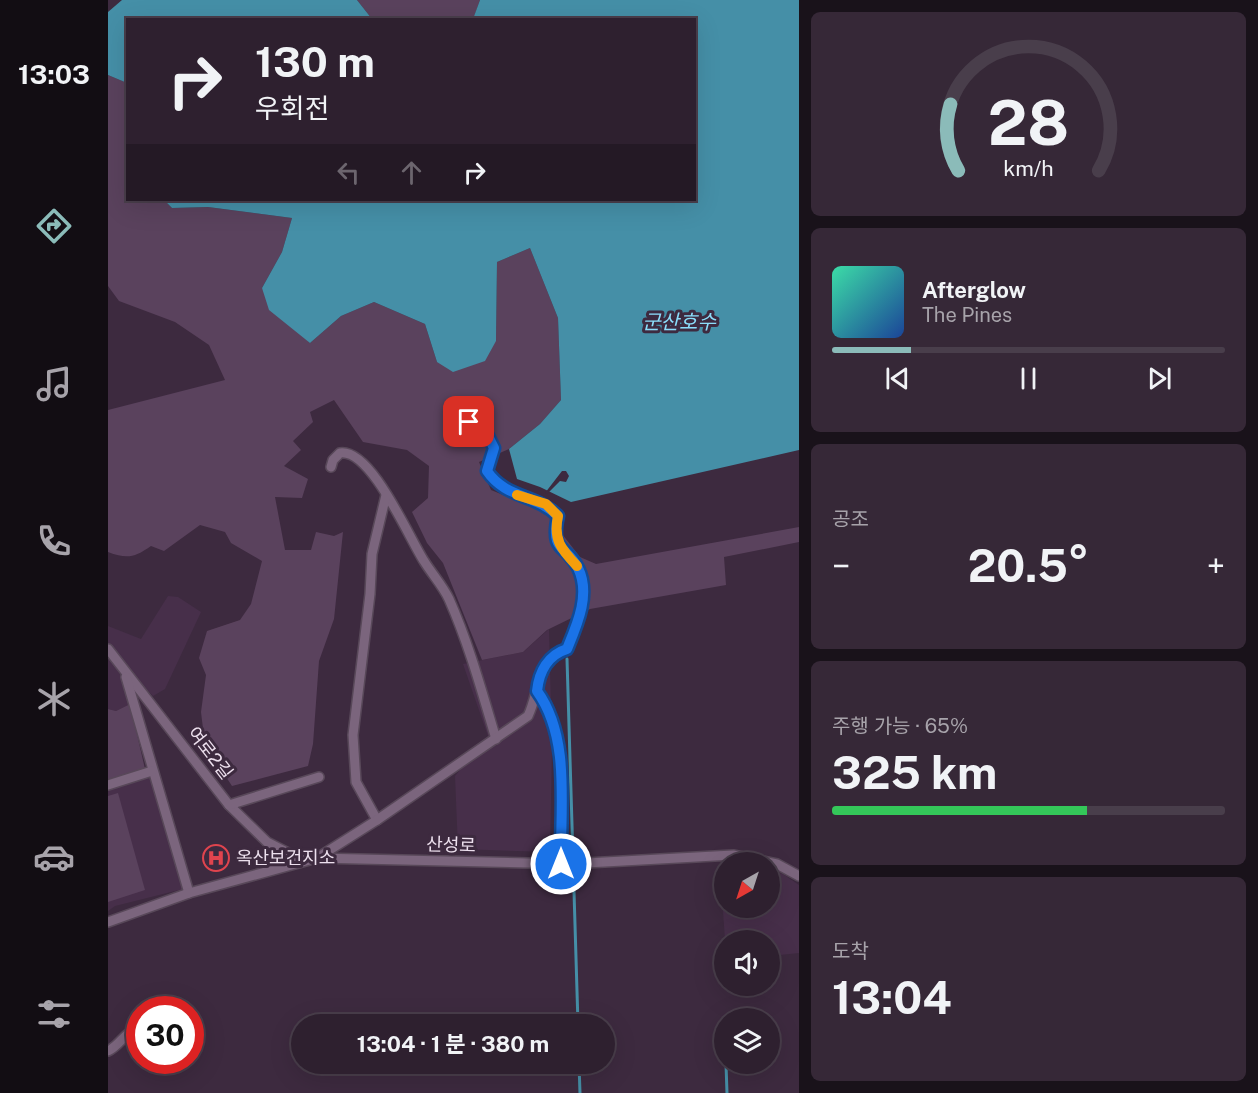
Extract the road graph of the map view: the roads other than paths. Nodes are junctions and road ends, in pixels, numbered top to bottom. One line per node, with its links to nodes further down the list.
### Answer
1 (461, 416): 6 (street)
2 (331, 467): 3 (street)
3 (386, 495): 7 (street); 12 (street)
4 (108, 649): 5 (street, 여로2길)
5 (124, 672): 8 (street); 11 (street, 여로2길)
6 (537, 691): 7 (street); 15 (street)
7 (496, 739): 12 (street)
8 (152, 771): 10 (street); 17 (street)
9 (319, 777): 11 (street)
10 (108, 785)
11 (229, 804): 14 (street, 여로2길)
12 (376, 820): 13 (street)
13 (317, 858): 14 (street, 산성로); 15 (street, 산성로)
14 (302, 860): 17 (street, 산성로)
15 (565, 864): 16 (street, 산성로)
16 (799, 876)
17 (189, 893): 18 (street, 산성로)
18 (108, 922)
19 (126, 1036): 20 (street)
20 (108, 1051)

